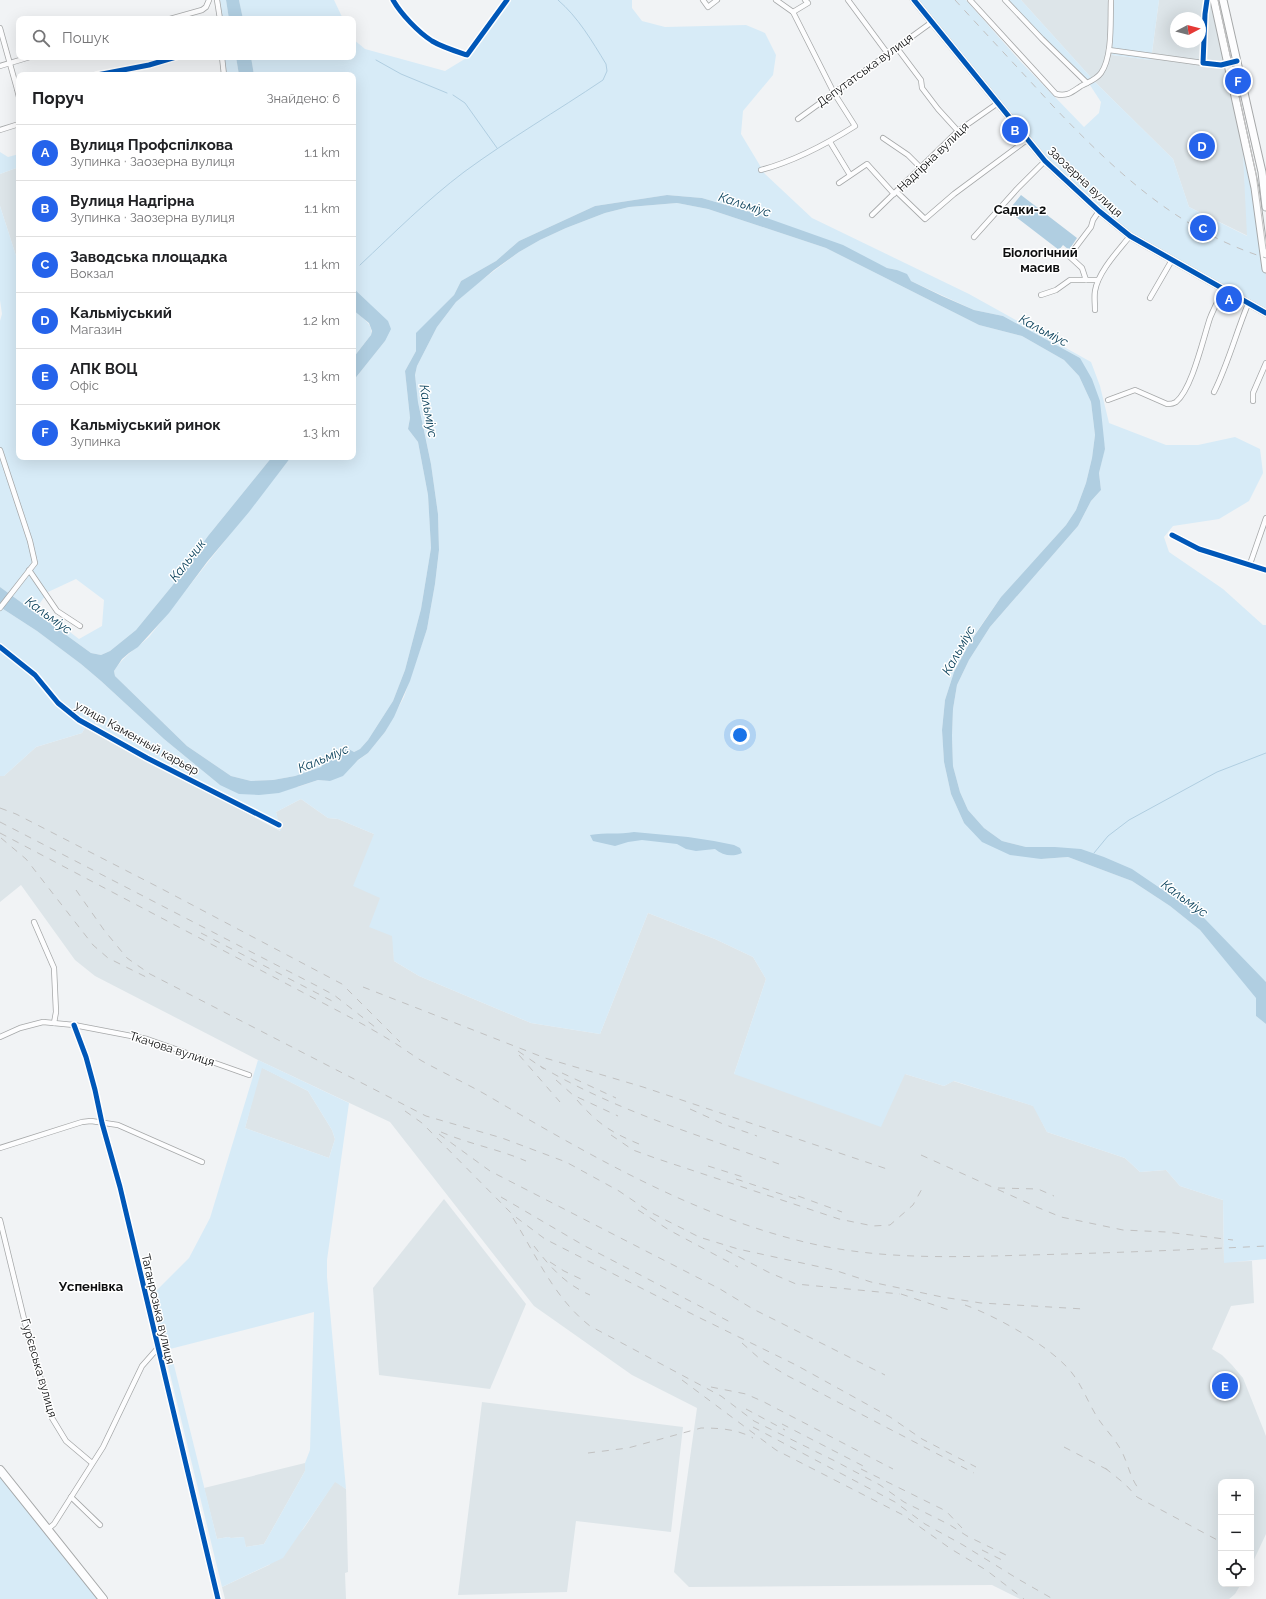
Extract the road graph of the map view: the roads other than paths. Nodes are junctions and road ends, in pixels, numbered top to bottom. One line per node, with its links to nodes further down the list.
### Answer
1 (209, 0): 18 (street)
2 (218, 0): 19 (street)
3 (393, 0): 4 (street)
4 (507, 0)
5 (703, 0): 6 (street)
6 (716, 0)
7 (776, 0): 17 (street)
8 (805, 0): 17 (street)
9 (848, 0): 24 (street)
10 (914, 0): 20 (street, Заозерна вулиця)
11 (970, 0): 36 (street)
12 (1005, 0): 36 (street)
13 (1111, 0): 23 (street)
14 (1207, 0): 30 (street)
15 (1214, 0): 31 (main road)
16 (1224, 0): 28 (main road)
17 (793, 12): 37 (street)
18 (181, 16)
19 (220, 16)
20 (932, 22): 22 (street, Депутатська вулиця); 38 (street, Заозерна вулиця)
21 (0, 28): 29 (street)
22 (897, 48): 24 (street, Депутатська вулиця); 42 (street)
23 (1109, 50): 30 (street); 36 (street)
24 (888, 54): 37 (street, Депутатська вулиця)
25 (18, 60): 29 (street)
26 (166, 60): 33 (street)
27 (222, 60): 34 (street)
28 (1237, 61): 31 (street); 52 (main road)
29 (10, 62): 32 (street); 35 (street)
30 (1203, 63): 31 (street)
31 (1228, 63): 58 (main road)
32 (0, 66)
33 (113, 72)
34 (224, 72)
35 (16, 82)
36 (1087, 83)
37 (834, 93): 39 (street, Депутатська вулиця); 45 (street)
38 (998, 103): 42 (street, Надгірна вулиця); 44 (street, Заозерна вулиця)
39 (798, 119)
40 (16, 125): 41 (street)
41 (0, 130)
42 (958, 131): 47 (street, Надгірна вулиця)
43 (883, 138): 47 (street)
44 (1028, 139): 46 (street, Заозерна вулиця); 51 (street)
45 (830, 142): 48 (street); 49 (street)
46 (1045, 161): 53 (street, Заозерна вулиця); 56 (street)
47 (920, 167): 51 (street, Надгірна вулиця)
48 (761, 170)
49 (850, 175): 50 (street); 51 (street)
50 (839, 183)
51 (895, 193): 54 (street, Надгірна вулиця)
52 (1266, 207)
53 (1099, 211): 55 (street, Заозерна вулиця); 59 (street)
54 (872, 215)
55 (1130, 236): 57 (street, Заозерна вулиця); 60 (street)
56 (974, 237)
57 (1172, 260): 61 (street, Заозерна вулиця); 63 (street)
58 (1266, 269)
59 (1086, 280): 60 (street); 62 (street)
60 (1098, 280): 65 (street)
61 (1223, 290): 64 (street, Заозерна вулиця); 69 (street)
62 (1041, 295)
63 (1150, 298)
64 (1248, 304): 66 (street, Заозерна вулиця); 68 (street)
65 (1095, 310)
66 (1266, 313)
67 (1266, 363): 70 (street)
68 (1214, 392)
69 (1108, 400)
70 (1253, 401)
71 (0, 450): 75 (street)
72 (1266, 518): 74 (street)
73 (1172, 535): 74 (street)
74 (1250, 564): 76 (street)
75 (29, 570): 77 (street); 78 (street)
76 (1266, 570)
77 (0, 608)
78 (80, 626)
79 (0, 646): 80 (street, улица Каменный карьер)
80 (280, 825)
81 (34, 922): 82 (street)
82 (54, 1022): 83 (street, Ткачова вулиця); 84 (street, Ткачова вулиця)
83 (74, 1026): 85 (street, Ткачова вулиця); 86 (street, Таганрозька вулиця)
84 (0, 1037)
85 (249, 1075)
86 (102, 1124): 87 (street); 88 (street); 90 (street, Таганрозька вулиця)
87 (0, 1148)
88 (202, 1162)
89 (0, 1220): 91 (street, Гур’євська вулиця)
90 (157, 1349): 91 (street); 97 (street, Таганрозька вулиця)
91 (92, 1463): 93 (street)
92 (0, 1470): 95 (highway)
93 (71, 1497): 94 (street); 95 (street)
94 (100, 1525)
95 (48, 1529): 96 (highway)
96 (104, 1599)
97 (218, 1599)

